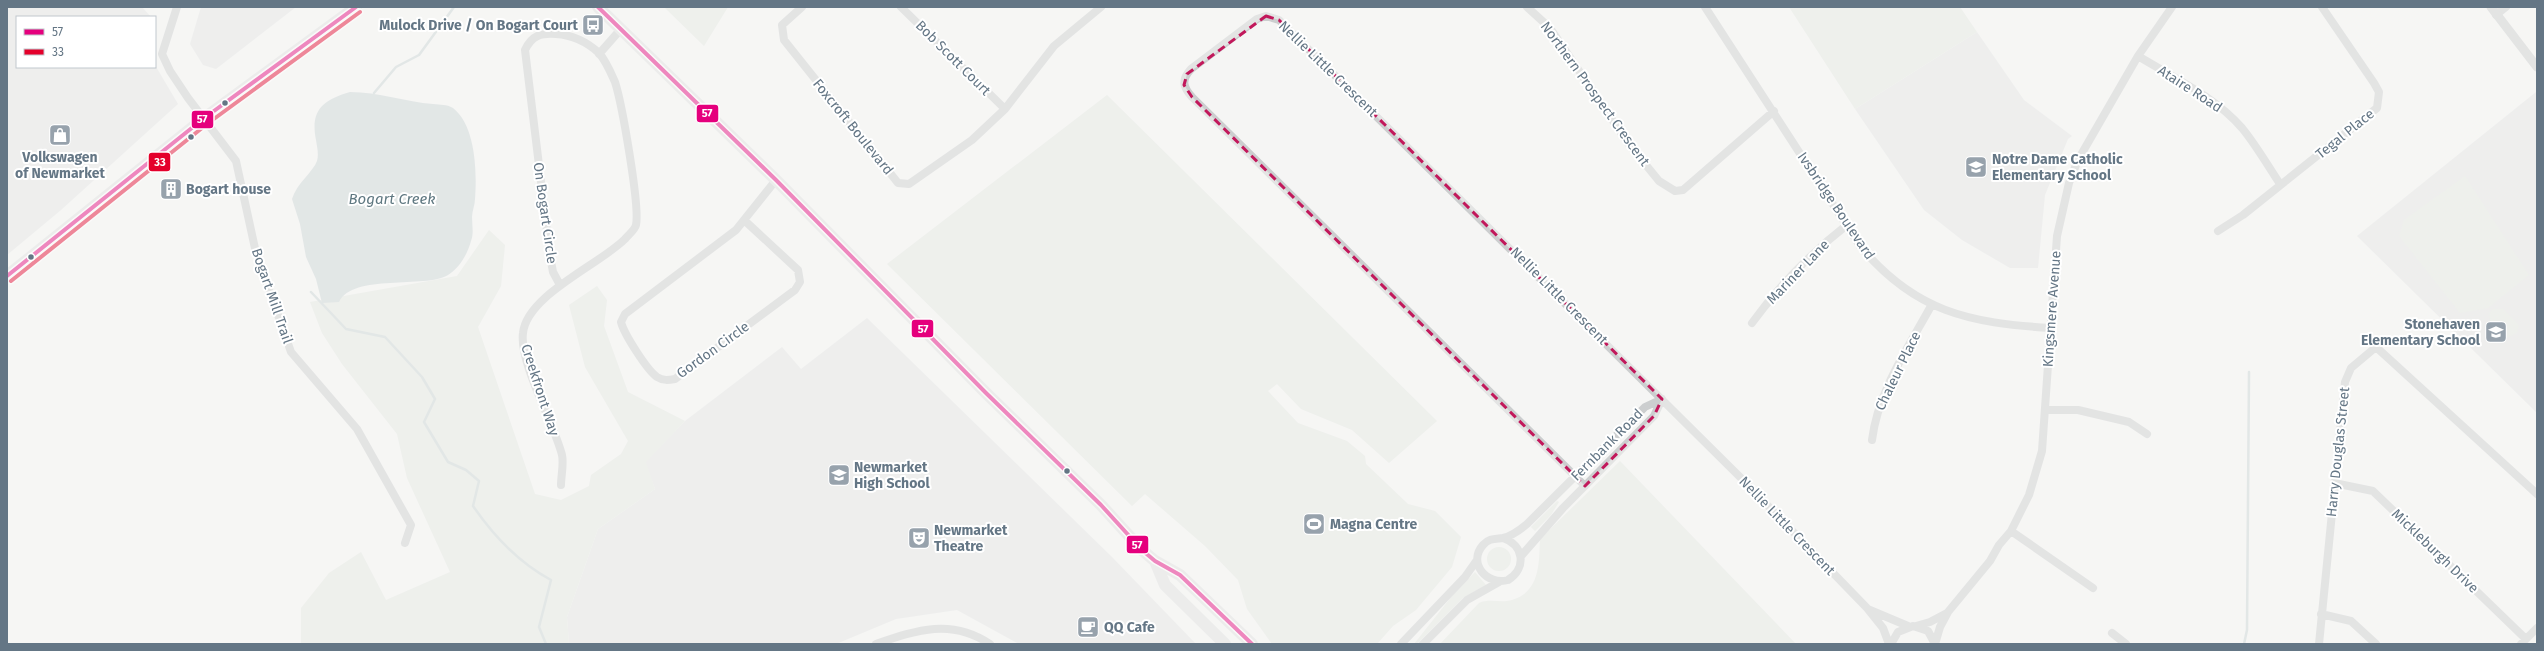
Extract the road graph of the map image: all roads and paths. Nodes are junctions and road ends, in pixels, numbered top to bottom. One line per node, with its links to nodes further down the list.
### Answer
1 (177, 7): 19 (street, Bogart Mill Trail)
2 (356, 7): 19 (main road)
3 (598, 7): 13 (main road)
4 (802, 7): 17 (street, Foxcroft Boulevard)
5 (901, 7): 17 (street, Bob Scott Court)
6 (1527, 7): 18 (street, Northern Prospect Crescent)
7 (1705, 7): 18 (street, Ivsbridge Boulevard)
8 (2172, 7): 15 (street, Kingsmere Avenue)
9 (2322, 7): 21 (street, Tegal Place)
10 (2506, 7): 12 (street)
11 (1099, 8): 17 (street, Foxcroft Boulevard)
12 (2493, 11): 16 (street)
13 (621, 29): 14 (street); 20 (main road)
14 (599, 54): 26 (street, On Bogart Circle); 26 (street, On Bogart Circle)
15 (2138, 56): 21 (street, Ataire Road); 29 (street, Kingsmere Avenue)
16 (2537, 67)
17 (1004, 109)
18 (1774, 111): 23 (street, Ivsbridge Boulevard)
19 (203, 119): 25 (main road); 41 (street, Bogart Mill Trail)
20 (776, 180): 22 (street, Gordon Circle); 44 (main road)
21 (2280, 184): 24 (street, Tegal Place)
22 (744, 220): 22 (street, Gordon Circle)
23 (1847, 225): 27 (street, Ivsbridge Boulevard); 28 (street, Mariner Lane)
24 (2218, 231)
25 (7, 276)
26 (560, 285): 36 (street, Creekfront Way)
27 (1931, 306): 29 (street, Ivsbridge Boulevard); 33 (street, Chaleur Place)
28 (1752, 323)
29 (2051, 328): 31 (street, Kingsmere Avenue)
30 (1662, 399): 34 (street, Fernbank Road); 34 (street, Nellie Little Crescent); 37 (street, Fernbank Road); 47 (street, Nellie Little Crescent)
31 (2046, 410): 32 (street); 39 (street, Kingsmere Avenue)
32 (2147, 434)
33 (1872, 440)
34 (1576, 476): 37 (street, Nellie Little Crescent); 40 (street, Fernbank Road)
35 (2334, 483): 38 (street, Harry Douglas Street); 49 (street, Harry Douglas Street); 53 (street, Mickleburgh Drive)
36 (561, 486)
37 (1585, 486): 42 (street, Fernbank Road)
38 (2537, 494)
39 (2011, 531): 46 (street); 48 (street, Kingsmere Avenue)
40 (1503, 538): 42 (street); 43 (street)
41 (406, 543)
42 (1521, 556): 45 (street)
43 (1477, 560): 45 (street); 58 (street)
44 (1155, 561): 56 (main road); 57 (main road)
45 (1499, 582): 59 (street)
46 (2092, 588)
47 (1867, 608): 50 (street, Nellie Little Crescent); 60 (street, Nellie Little Crescent)
48 (1948, 612): 50 (street, Kingsmere Avenue); 61 (street, Kingsmere Avenue)
49 (2320, 614): 63 (street, Harry Douglas Street); 64 (street)
50 (1912, 626): 60 (street); 61 (street, Nellie Little Crescent)
51 (2537, 628): 53 (street)
52 (2112, 633): 62 (street)
53 (2523, 642)
54 (876, 644): 55 (street)
55 (990, 644)
56 (1225, 644)
57 (1252, 644)
58 (1401, 644)
59 (1423, 644)
60 (1890, 644)
61 (1935, 644)
62 (2126, 644)
63 (2319, 644)
64 (2376, 644)

